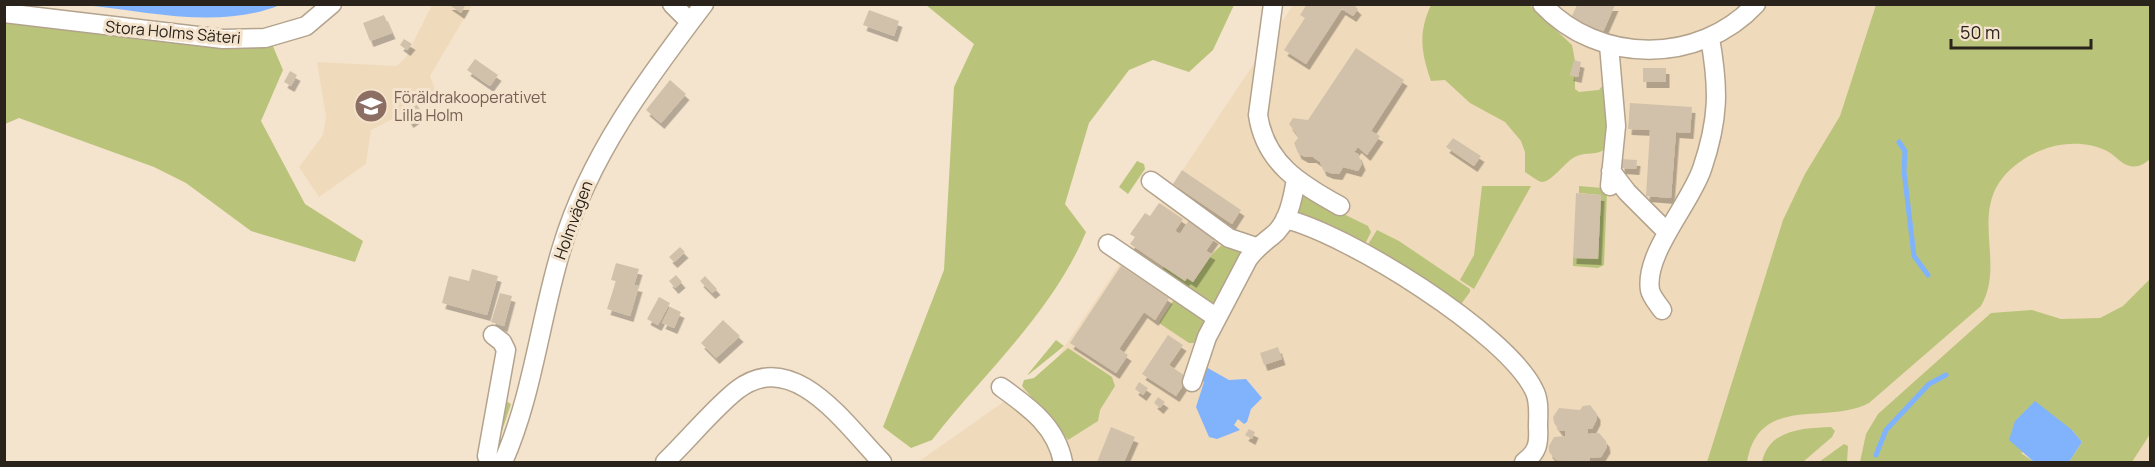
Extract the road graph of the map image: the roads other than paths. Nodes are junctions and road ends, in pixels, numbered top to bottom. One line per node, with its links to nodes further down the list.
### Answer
1 (332, 4): 7 (street, Stora Holms Säteri)
2 (672, 4): 8 (street)
3 (704, 4): 8 (street, Holmvägen)
4 (1273, 4): 11 (street)
5 (1542, 4): 10 (street)
6 (1756, 4): 9 (street)
7 (4, 13)
8 (690, 22): 25 (street, Holmvägen)
9 (1710, 38): 10 (street); 15 (street)
10 (1609, 45): 15 (street)
11 (1296, 180): 13 (street); 14 (street)
12 (1150, 181): 17 (street)
13 (1340, 206)
14 (1285, 219): 17 (street); 28 (street)
15 (1666, 232): 18 (street)
16 (1108, 244): 19 (street)
17 (1256, 248): 19 (street)
18 (1662, 310)
19 (1217, 318): 21 (street)
20 (492, 334): 24 (street)
21 (1192, 382)
22 (1001, 387): 27 (street)
23 (878, 458): 26 (street)
24 (492, 462)
25 (503, 462)
26 (665, 462)
27 (1063, 462)
28 (1524, 462)

